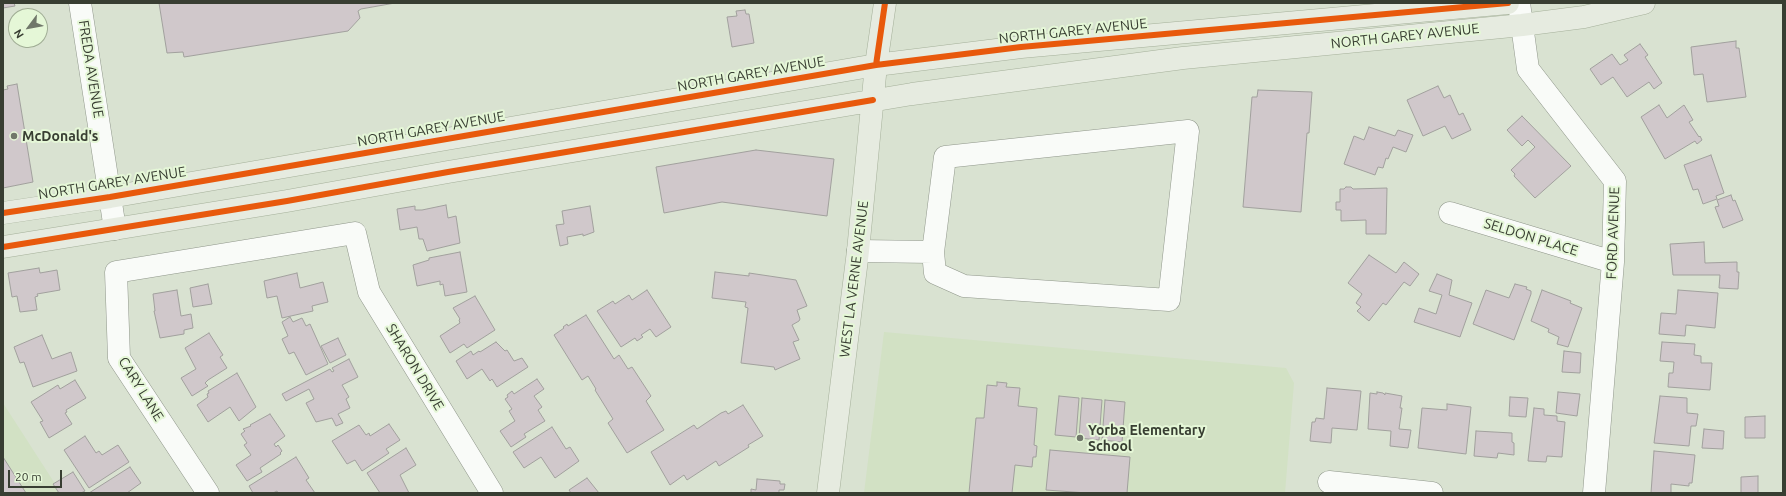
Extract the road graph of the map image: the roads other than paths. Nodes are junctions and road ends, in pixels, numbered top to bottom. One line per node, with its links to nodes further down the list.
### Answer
1 (80, 3): 11 (street, FREDA AVENUE)
2 (885, 3): 7 (main road, WEST LA VERNE AVENUE)
3 (1508, 3): 7 (main road, NORTH GAREY AVENUE)
4 (1519, 3): 6 (street, FORD AVENUE)
5 (1644, 3): 6 (main road, NORTH GAREY AVENUE)
6 (1522, 25): 8 (main road, NORTH GAREY AVENUE); 19 (street, FORD AVENUE)
7 (876, 65): 8 (main road, WEST LA VERNE AVENUE); 9 (main road, NORTH GAREY AVENUE)
8 (872, 100): 10 (main road, NORTH GAREY AVENUE); 17 (main road, WEST LA VERNE AVENUE)
9 (406, 146): 10 (main road); 11 (main road, NORTH GAREY AVENUE)
10 (372, 186): 14 (main road, NORTH GAREY AVENUE)
11 (110, 197): 12 (main road, NORTH GAREY AVENUE); 14 (street, FREDA AVENUE)
12 (3, 213)
13 (1450, 213): 19 (street, SELDON PLACE)
14 (115, 229): 16 (main road, NORTH GAREY AVENUE)
15 (355, 234): 21 (street, CARY LANE); 22 (street, SHARON DRIVE)
16 (3, 247)
17 (858, 251): 18 (street); 23 (main road, WEST LA VERNE AVENUE)
18 (933, 252): 18 (street)
19 (1613, 262): 25 (street, FORD AVENUE)
20 (1329, 482): 24 (street)
21 (208, 493)
22 (492, 493)
23 (828, 493)
24 (1432, 493)
25 (1594, 493)

